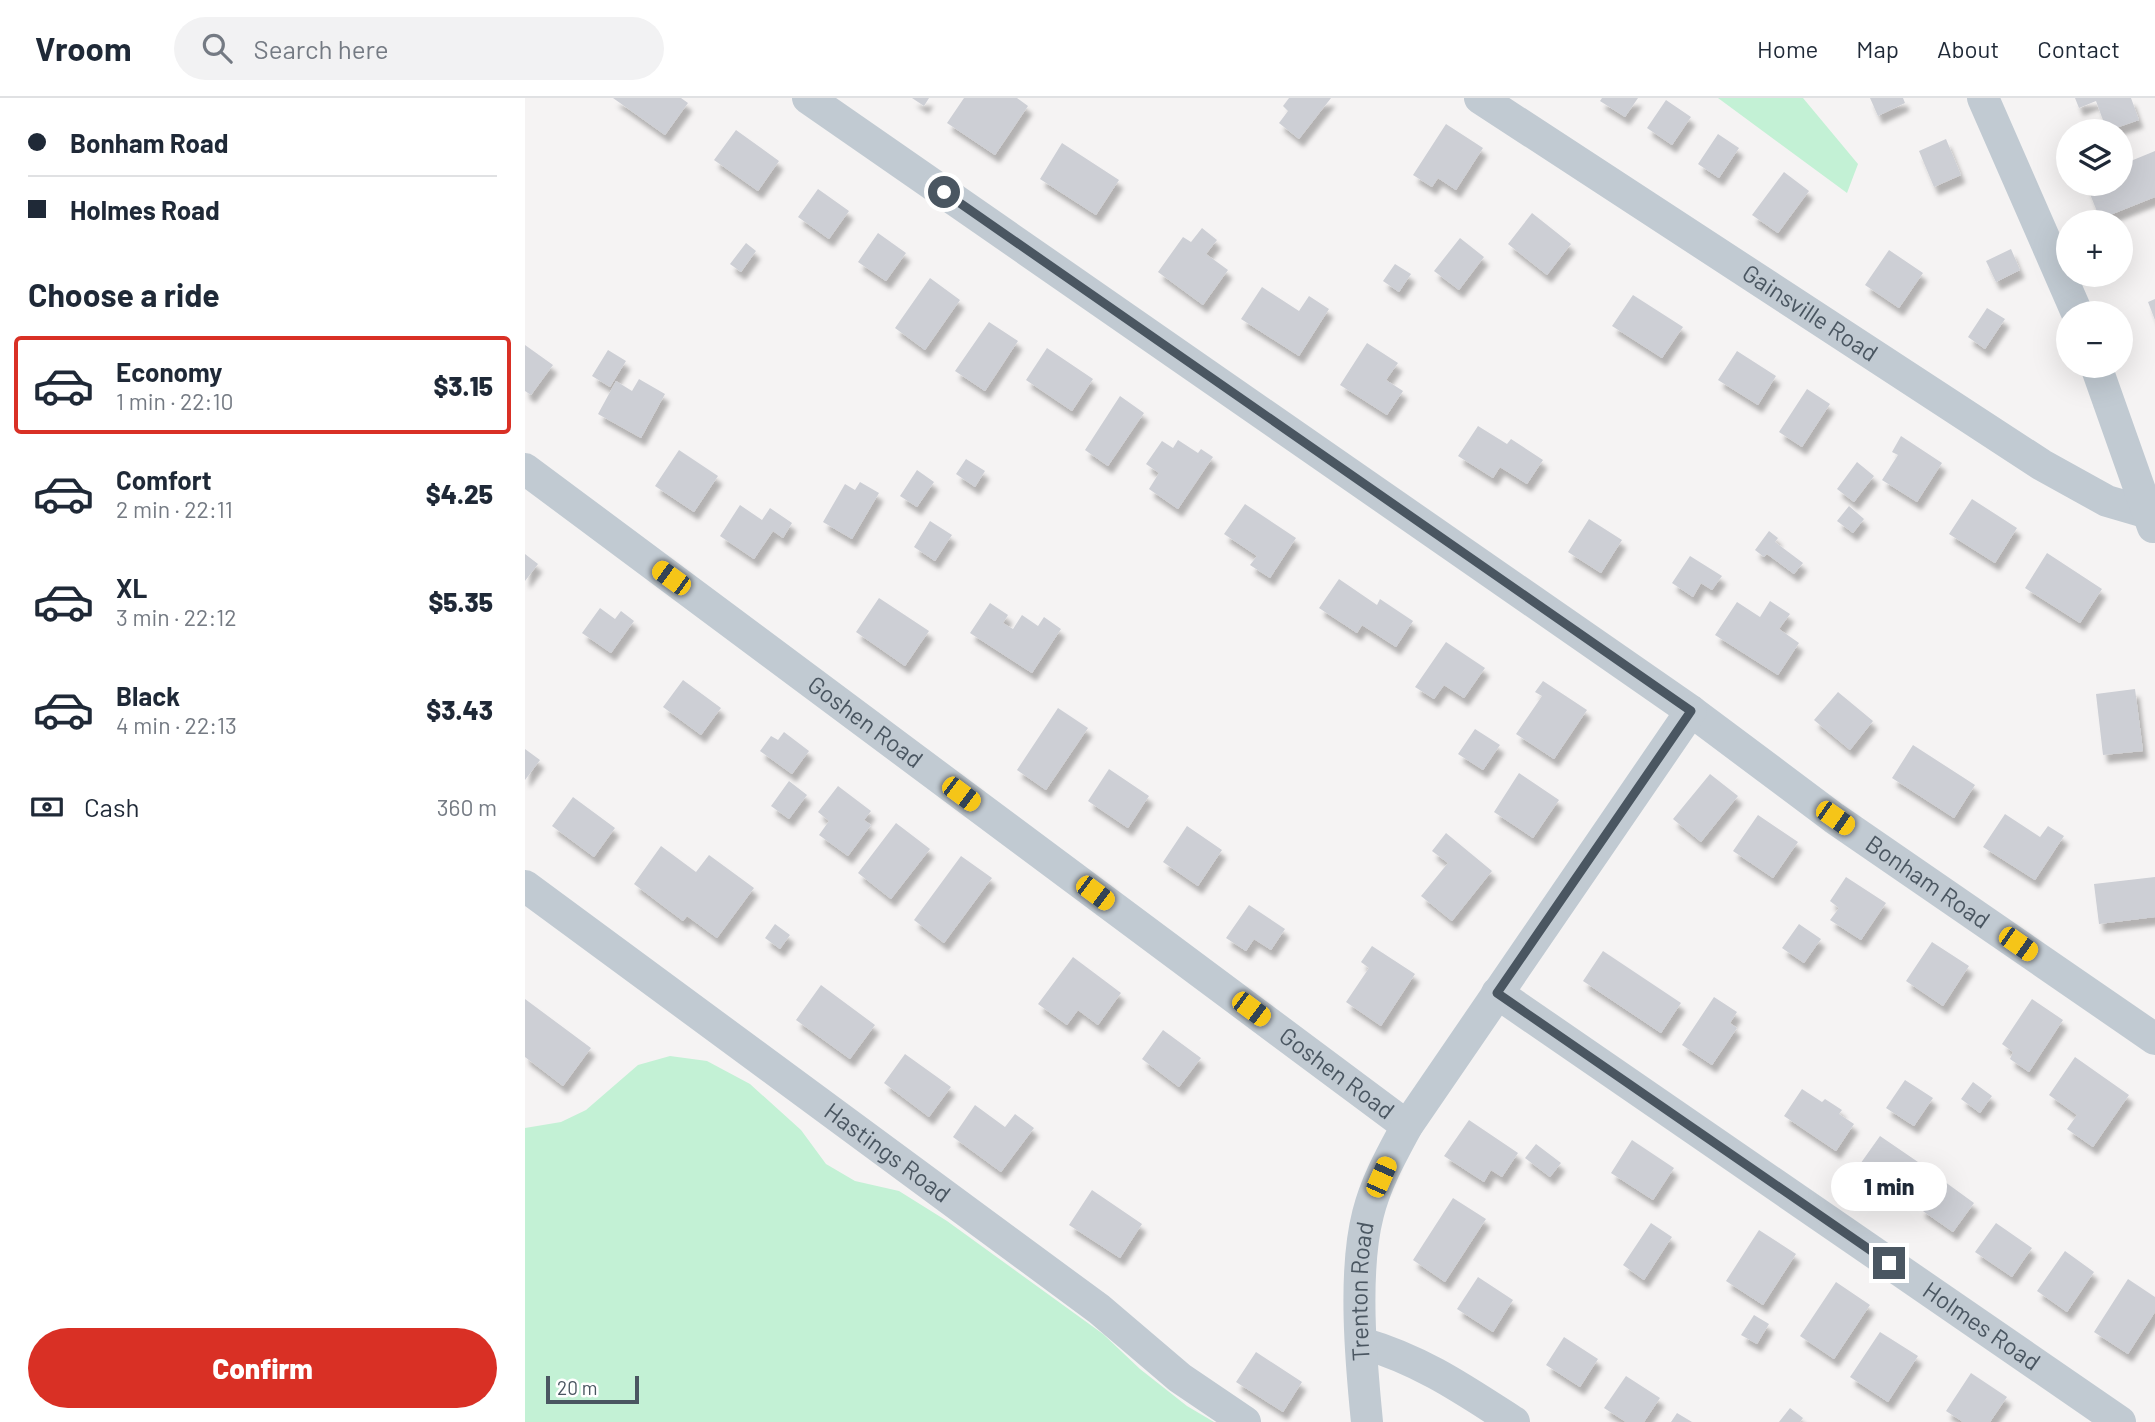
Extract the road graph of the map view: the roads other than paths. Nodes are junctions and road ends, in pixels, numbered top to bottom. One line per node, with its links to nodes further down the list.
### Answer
1 (808, 98): 8 (street, Bonham Road)
2 (1480, 98): 7 (street, Gainsville Road)
3 (1983, 98): 4 (street)
4 (2072, 301)
5 (2100, 378): 7 (street)
6 (525, 469): 12 (street, Goshen Road)
7 (2152, 522)
8 (1691, 711): 10 (street, Trenton Road); 11 (street, Bonham Road)
9 (525, 886): 14 (street, Hastings Road)
10 (1497, 993): 12 (street, Trenton Road); 17 (street, Holmes Road)
11 (2155, 1039)
12 (1407, 1126): 13 (street, Trenton Road)
13 (1362, 1343): 15 (street, Trenton Road); 16 (street)
14 (1245, 1422)
15 (1367, 1422)
16 (1514, 1422)
17 (2120, 1422)

